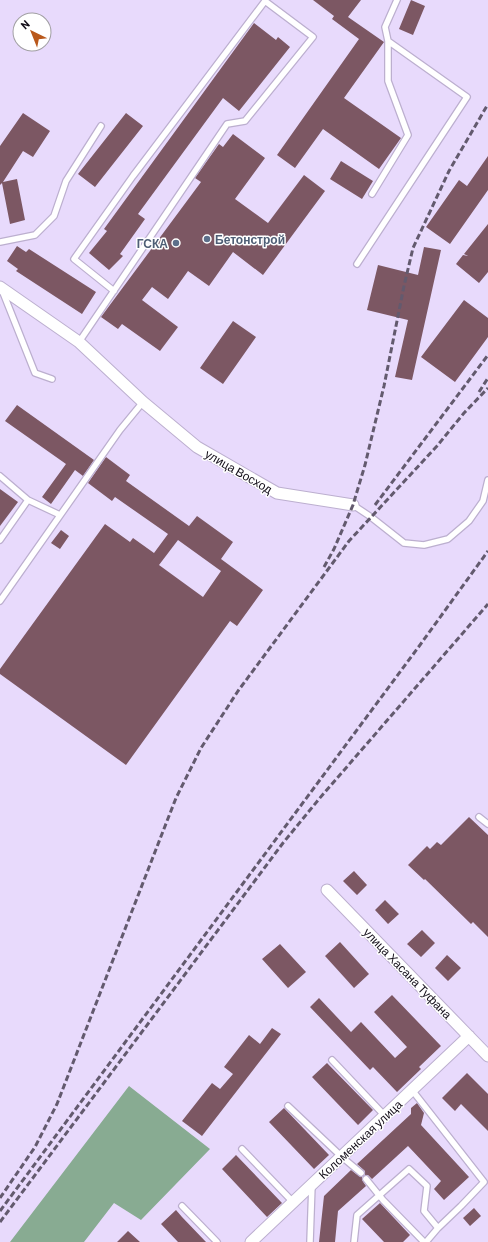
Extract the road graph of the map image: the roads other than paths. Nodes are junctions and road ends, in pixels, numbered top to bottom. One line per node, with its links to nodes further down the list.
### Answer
1 (397, 0): 2 (lane)
2 (388, 42): 4 (lane); 6 (lane)
3 (101, 126): 5 (lane)
4 (372, 194)
5 (0, 242)
6 (357, 264)
7 (1, 288): 9 (street, улица Восход); 10 (lane)
8 (114, 291): 8 (lane); 9 (lane)
9 (79, 342): 11 (street, улица Восход)
10 (52, 379)
11 (143, 402): 15 (street, улица Восход); 16 (lane)
12 (0, 476): 14 (lane)
13 (488, 480): 15 (lane, улица Восход)
14 (28, 500): 16 (lane); 17 (lane)
15 (353, 505)
16 (60, 515): 18 (lane)
17 (0, 540)
18 (0, 601)
19 (478, 817): 20 (lane)
20 (488, 824)
21 (327, 890): 22 (street, улица Хасана Туфана)
22 (469, 1036): 23 (street, улица Хасана Туфана); 25 (street, Коломенская улица)
23 (488, 1056)
24 (332, 1060): 27 (lane)
25 (412, 1090): 27 (street, Коломенская улица); 36 (lane)
26 (288, 1106): 29 (lane)
27 (384, 1116): 29 (street, Коломенская улица)
28 (242, 1149): 34 (lane)
29 (342, 1157): 30 (lane); 32 (street, Коломенская улица)
30 (361, 1173)
31 (366, 1179): 33 (lane)
32 (312, 1184): 34 (street, Коломенская улица); 39 (lane)
33 (379, 1195): 36 (lane); 40 (lane); 41 (lane)
34 (293, 1202): 38 (street, Коломенская улица)
35 (182, 1206): 37 (lane)
36 (438, 1228): 41 (lane)
37 (217, 1242)
38 (251, 1242)
39 (310, 1242)
40 (354, 1242)
41 (425, 1242)

